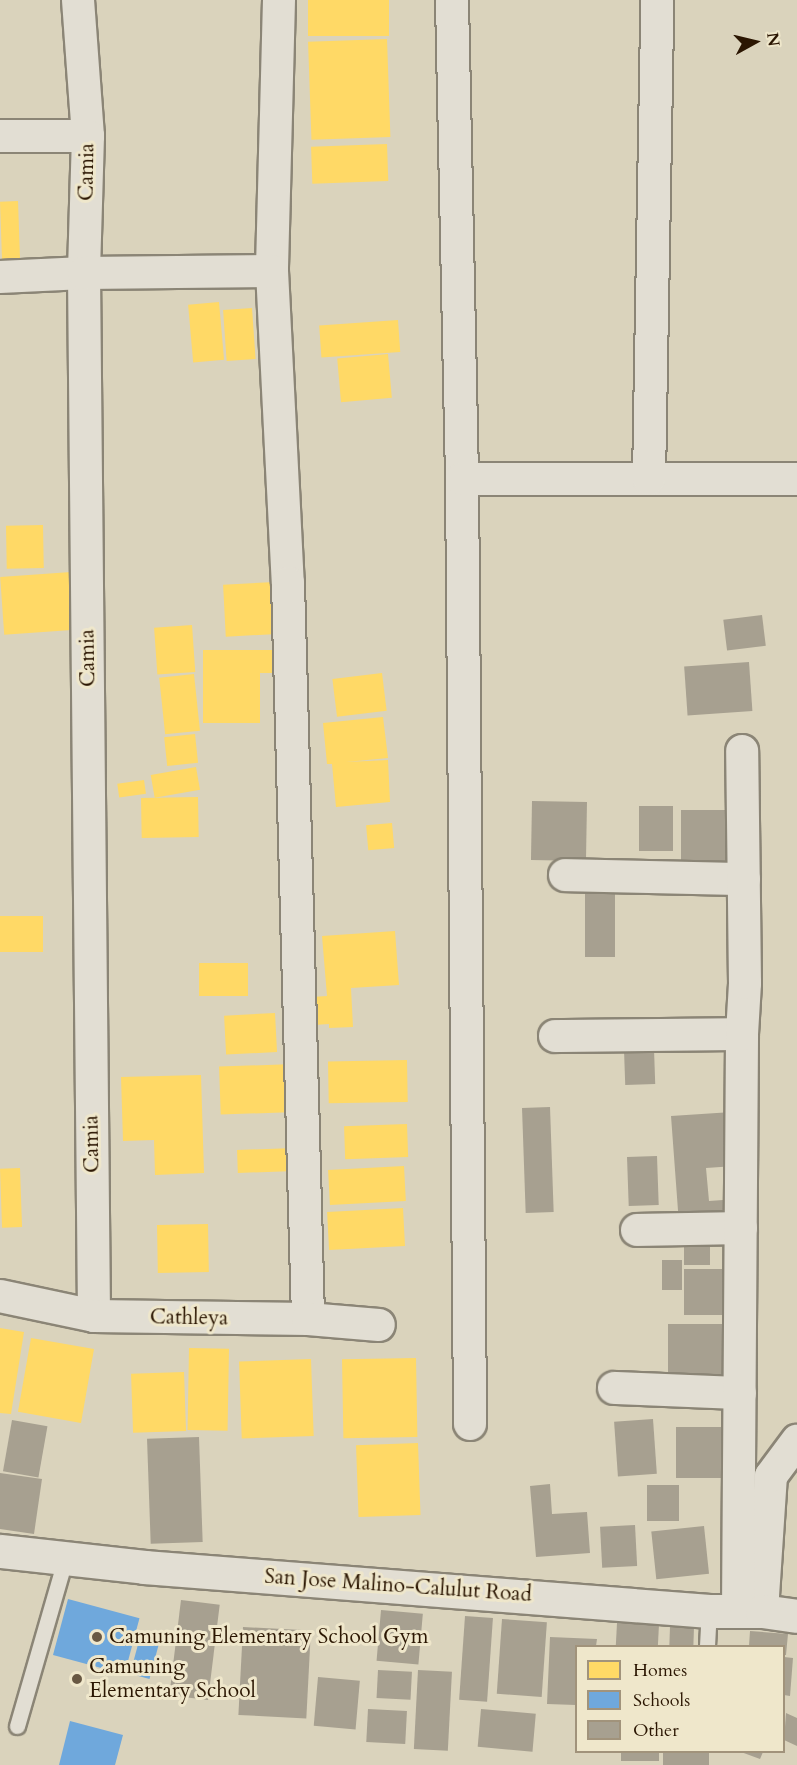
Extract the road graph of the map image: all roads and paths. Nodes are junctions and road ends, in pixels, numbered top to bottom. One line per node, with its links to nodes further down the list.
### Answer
1 (78, 0): 6 (street, Camia)
2 (279, 0): 7 (street)
3 (452, 0): 11 (street)
4 (657, 0): 10 (street)
5 (0, 136): 6 (street)
6 (88, 136): 8 (street, Camia)
7 (272, 271): 8 (street); 22 (street)
8 (84, 273): 9 (street); 21 (street, Camia)
9 (0, 277)
10 (649, 478): 11 (street); 12 (street)
11 (462, 479): 26 (street)
12 (797, 479)
13 (742, 751): 15 (street)
14 (566, 875): 15 (street)
15 (744, 879): 16 (street)
16 (742, 1034): 17 (street); 18 (street)
17 (555, 1036)
18 (741, 1228): 19 (street); 25 (street)
19 (637, 1230)
20 (0, 1296): 21 (street, Cathleya)
21 (94, 1316): 22 (street, Cathleya)
22 (308, 1319): 23 (street, Cathleya)
23 (379, 1326)
24 (614, 1388): 25 (street)
25 (740, 1393): 30 (street)
26 (470, 1424)
27 (797, 1441): 30 (street)
28 (0, 1551): 29 (main road, San Jose Malino-Calulut Road)
29 (65, 1560): 30 (main road, San Jose Malino-Calulut Road); 33 (lane)
30 (736, 1611): 31 (main road, San Jose Malino-Calulut Road); 32 (lane)
31 (797, 1616)
32 (709, 1645)
33 (17, 1726)

